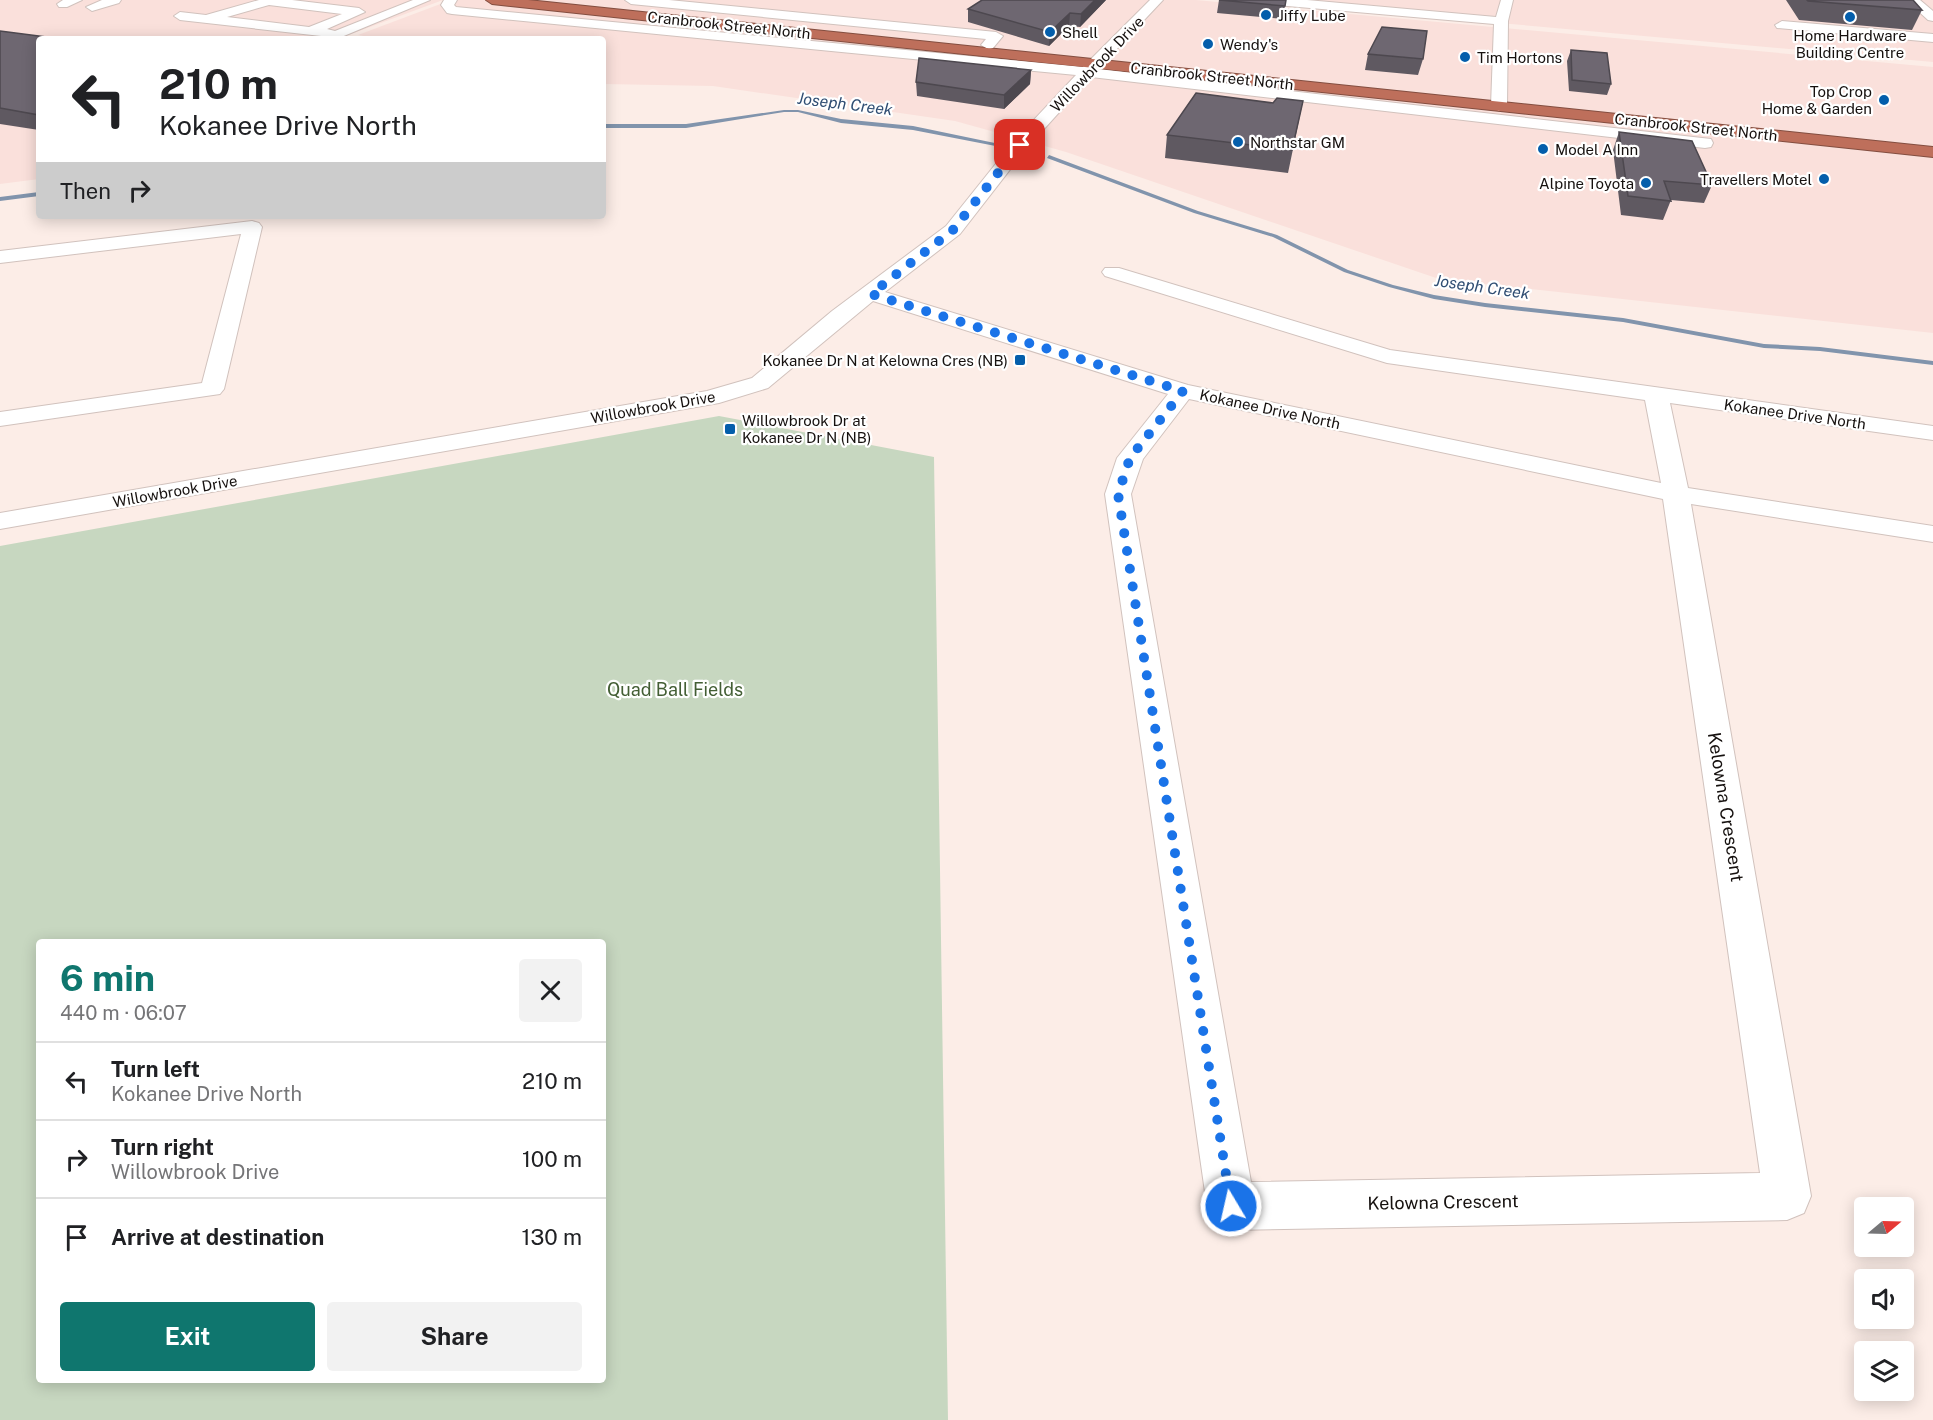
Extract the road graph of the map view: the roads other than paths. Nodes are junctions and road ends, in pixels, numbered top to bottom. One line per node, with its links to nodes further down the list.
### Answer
1 (76, 0): 12 (street)
2 (115, 0): 14 (street)
3 (424, 0): 23 (street)
4 (451, 0): 25 (street)
5 (492, 0): 25 (highway, Cranbrook Street North)
6 (538, 0): 15 (highway, Cranbrook Street North)
7 (633, 0): 15 (street); 16 (street)
8 (1157, 0): 25 (street, Willowbrook Drive)
9 (1265, 0): 19 (street)
10 (1912, 0): 17 (street)
11 (1507, 1): 19 (street)
12 (63, 4)
13 (203, 4): 18 (street)
14 (92, 7)
15 (619, 9): 16 (highway, Cranbrook Street North)
16 (753, 16): 25 (highway, Cranbrook Street North)
17 (1933, 17)
18 (207, 19): 21 (street); 21 (street)
19 (1502, 21): 26 (street)
20 (1782, 25): 24 (street)
21 (309, 31): 22 (street)
22 (328, 36)
23 (334, 36)
24 (1933, 38)
25 (1094, 64): 26 (highway, Cranbrook Street North); 27 (street); 32 (street, Willowbrook Drive)
26 (1499, 102): 28 (highway, Cranbrook Street North); 29 (highway, Cranbrook Street North)
27 (1705, 143)
28 (1933, 143)
29 (1933, 152)
30 (0, 257): 35 (street)
31 (1113, 272): 34 (street, Kokanee Drive North)
32 (871, 294): 33 (street, Kokanee Drive North); 38 (street, Willowbrook Drive)
33 (1183, 391): 37 (street, Kokanee Drive North); 37 (street, Kelowna Crescent)
34 (1656, 395): 36 (street, Kokanee Drive North); 37 (street)
35 (0, 419)
36 (1933, 434)
37 (1676, 494): 39 (street, Kokanee Drive North)
38 (0, 521)
39 (1933, 534)

